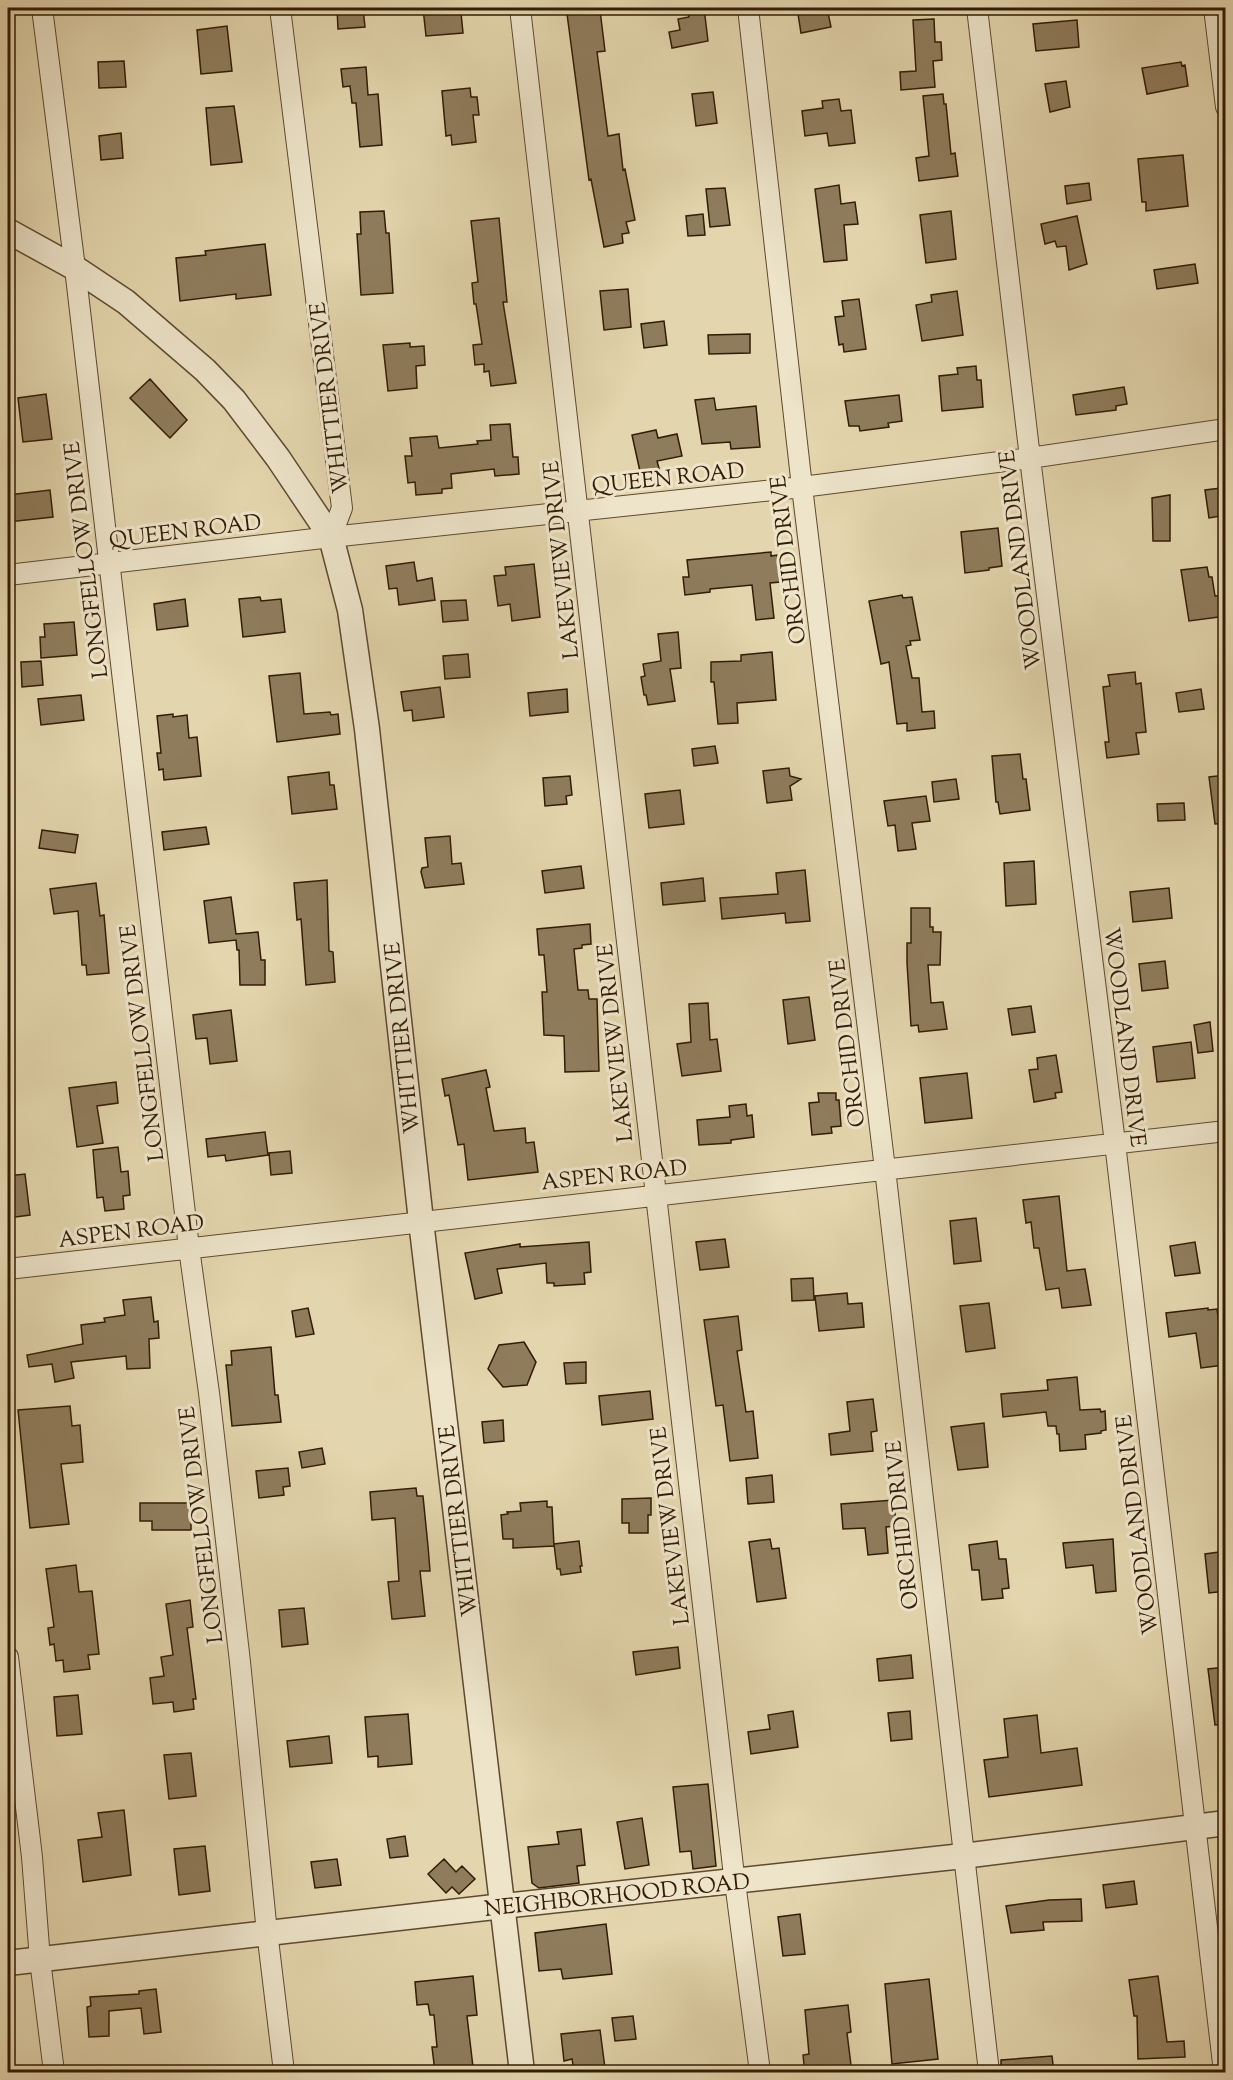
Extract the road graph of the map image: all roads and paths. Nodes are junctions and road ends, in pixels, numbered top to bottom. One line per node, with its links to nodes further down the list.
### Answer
1 (42, 8): 9 (street, LONGFELLOW DRIVE)
2 (280, 8): 14 (street, WHITTIER DRIVE)
3 (520, 8): 13 (street, LAKEVIEW DRIVE)
4 (748, 8): 12 (street, ORCHID DRIVE)
5 (977, 8): 11 (street, WOODLAND DRIVE)
6 (1214, 8): 7 (street)
7 (1226, 107)
8 (8, 231): 9 (street)
9 (75, 268): 14 (street); 15 (street, LONGFELLOW DRIVE)
10 (1226, 429): 11 (street, QUEEN ROAD)
11 (1030, 458): 12 (street, QUEEN ROAD); 18 (street, WOODLAND DRIVE)
12 (802, 487): 13 (street, QUEEN ROAD); 19 (street, ORCHID DRIVE)
13 (578, 511): 14 (street, QUEEN ROAD); 20 (street, LAKEVIEW DRIVE)
14 (331, 537): 15 (street, QUEEN ROAD); 21 (street, WHITTIER DRIVE)
15 (109, 563): 16 (street, QUEEN ROAD); 22 (street, LONGFELLOW DRIVE)
16 (8, 575)
17 (1226, 1131): 18 (street, ASPEN ROAD)
18 (1115, 1143): 19 (street, ASPEN ROAD); 26 (street, WOODLAND DRIVE)
19 (885, 1169): 20 (street, ASPEN ROAD); 27 (street, ORCHID DRIVE)
20 (655, 1194): 21 (street, ASPEN ROAD); 28 (street, LAKEVIEW DRIVE)
21 (421, 1221): 22 (street, ASPEN ROAD); 29 (street, WHITTIER DRIVE)
22 (189, 1248): 23 (street, ASPEN ROAD); 30 (street, LONGFELLOW DRIVE)
23 (8, 1269)
24 (8, 1657): 31 (street)
25 (1226, 1823): 26 (street, NEIGHBORHOOD ROAD)
26 (1195, 1827): 27 (street, NEIGHBORHOOD ROAD); 38 (street, WOODLAND DRIVE)
27 (963, 1856): 28 (street, NEIGHBORHOOD ROAD); 37 (street, ORCHID DRIVE)
28 (734, 1881): 29 (street, NEIGHBORHOOD ROAD); 36 (street, LAKEVIEW DRIVE)
29 (503, 1906): 30 (street, NEIGHBORHOOD ROAD); 35 (street, WHITTIER DRIVE)
30 (267, 1934): 31 (street, NEIGHBORHOOD ROAD); 34 (street, LONGFELLOW DRIVE)
31 (40, 1960): 32 (street, NEIGHBORHOOD ROAD); 33 (street)
32 (8, 1963)
33 (54, 2073)
34 (284, 2073)
35 (522, 2073)
36 (760, 2073)
37 (989, 2073)
38 (1224, 2073)

